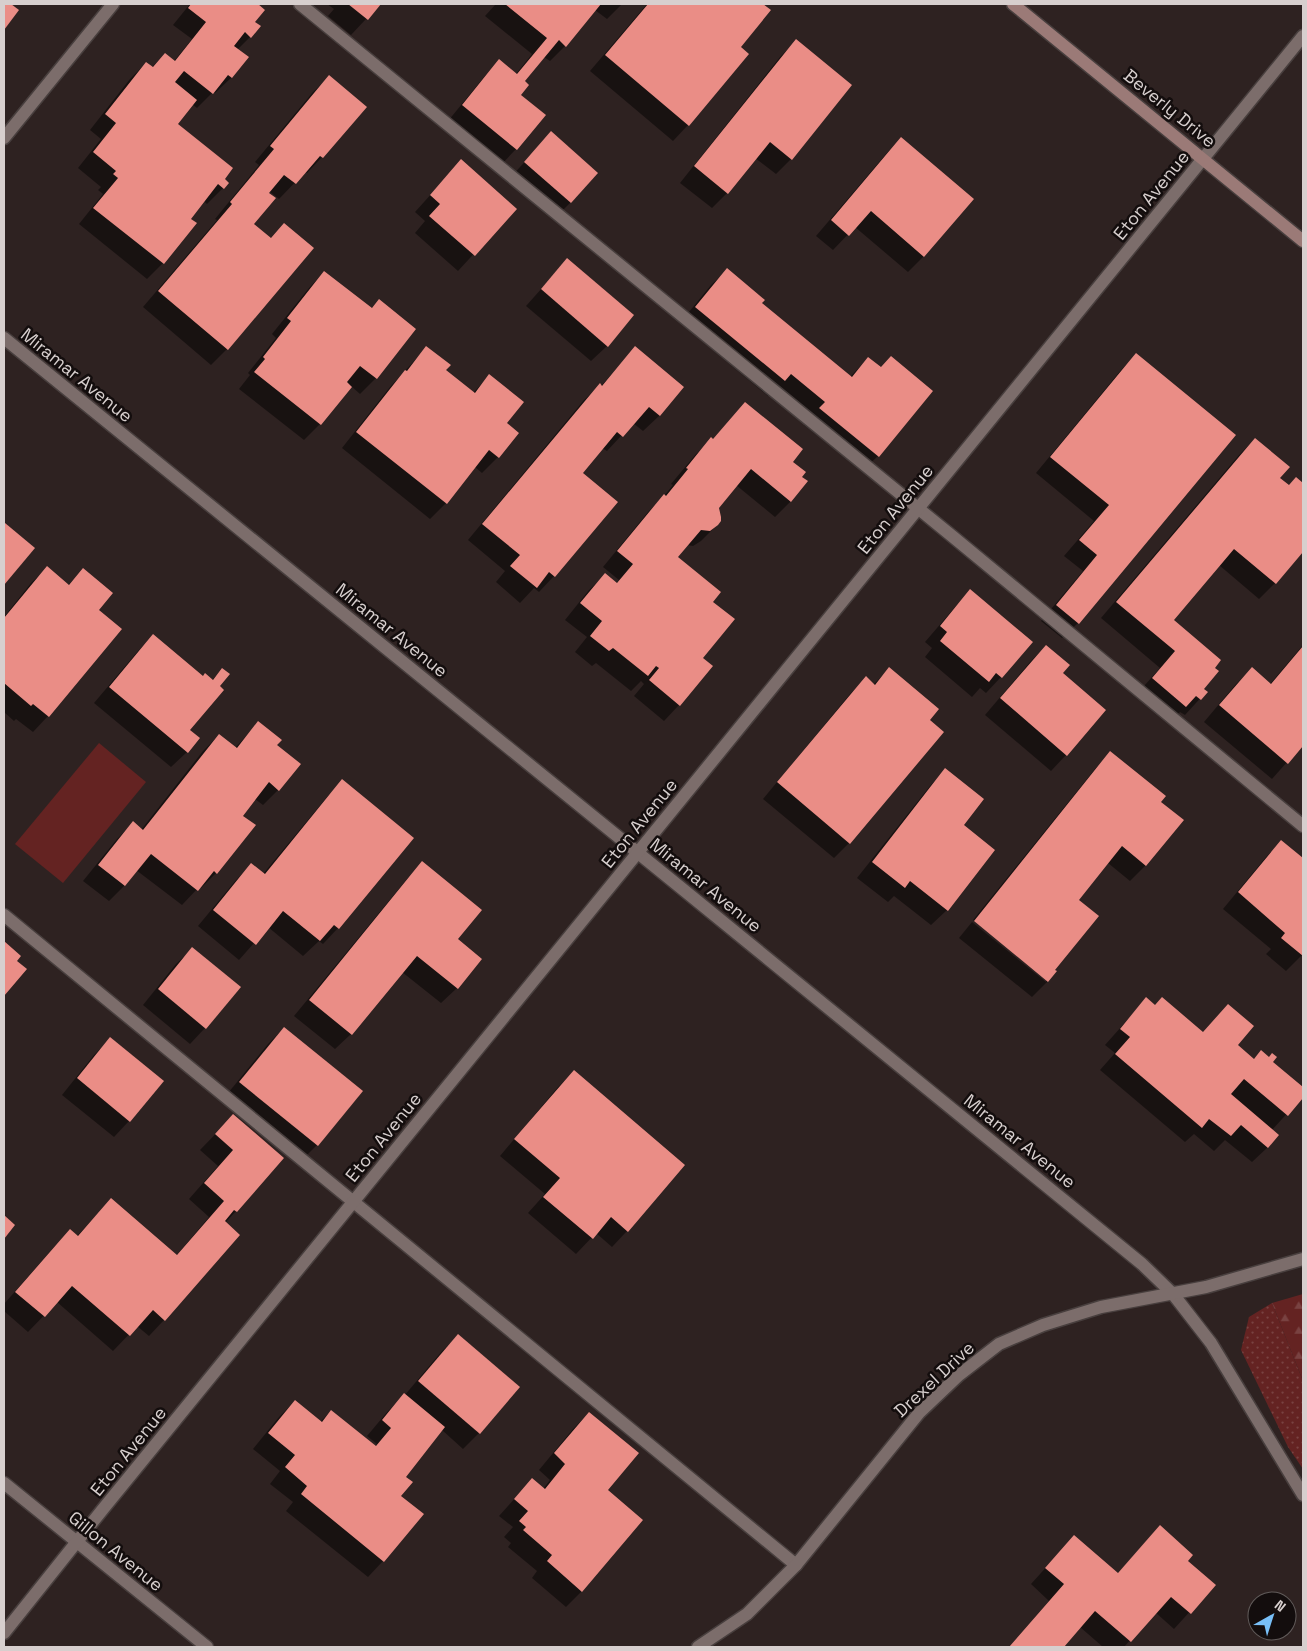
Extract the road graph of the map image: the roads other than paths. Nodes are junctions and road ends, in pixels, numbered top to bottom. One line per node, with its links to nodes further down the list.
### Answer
1 (113, 4): 5 (street)
2 (300, 4): 9 (street)
3 (1013, 4): 6 (street, Beverly Drive)
4 (1303, 36): 6 (street, Eton Avenue)
5 (4, 138)
6 (1204, 158): 7 (street, Beverly Drive); 9 (street, Eton Avenue)
7 (1303, 241)
8 (4, 338): 11 (street, Miramar Avenue)
9 (918, 509): 10 (street); 11 (street, Eton Avenue)
10 (1303, 826)
11 (638, 852): 13 (street, Eton Avenue); 15 (street, Miramar Avenue)
12 (4, 915): 13 (street)
13 (353, 1202): 18 (street, Eton Avenue); 19 (street)
14 (1303, 1260): 15 (street, Drexel Drive)
15 (1173, 1294): 17 (street, Miramar Avenue); 19 (street, Drexel Drive)
16 (4, 1482): 18 (street, Gillon Avenue)
17 (1303, 1495)
18 (77, 1542): 20 (street, Eton Avenue); 21 (street, Gillon Avenue)
19 (796, 1565): 22 (street, Drexel Drive)
20 (4, 1633)
21 (207, 1647)
22 (698, 1647)

